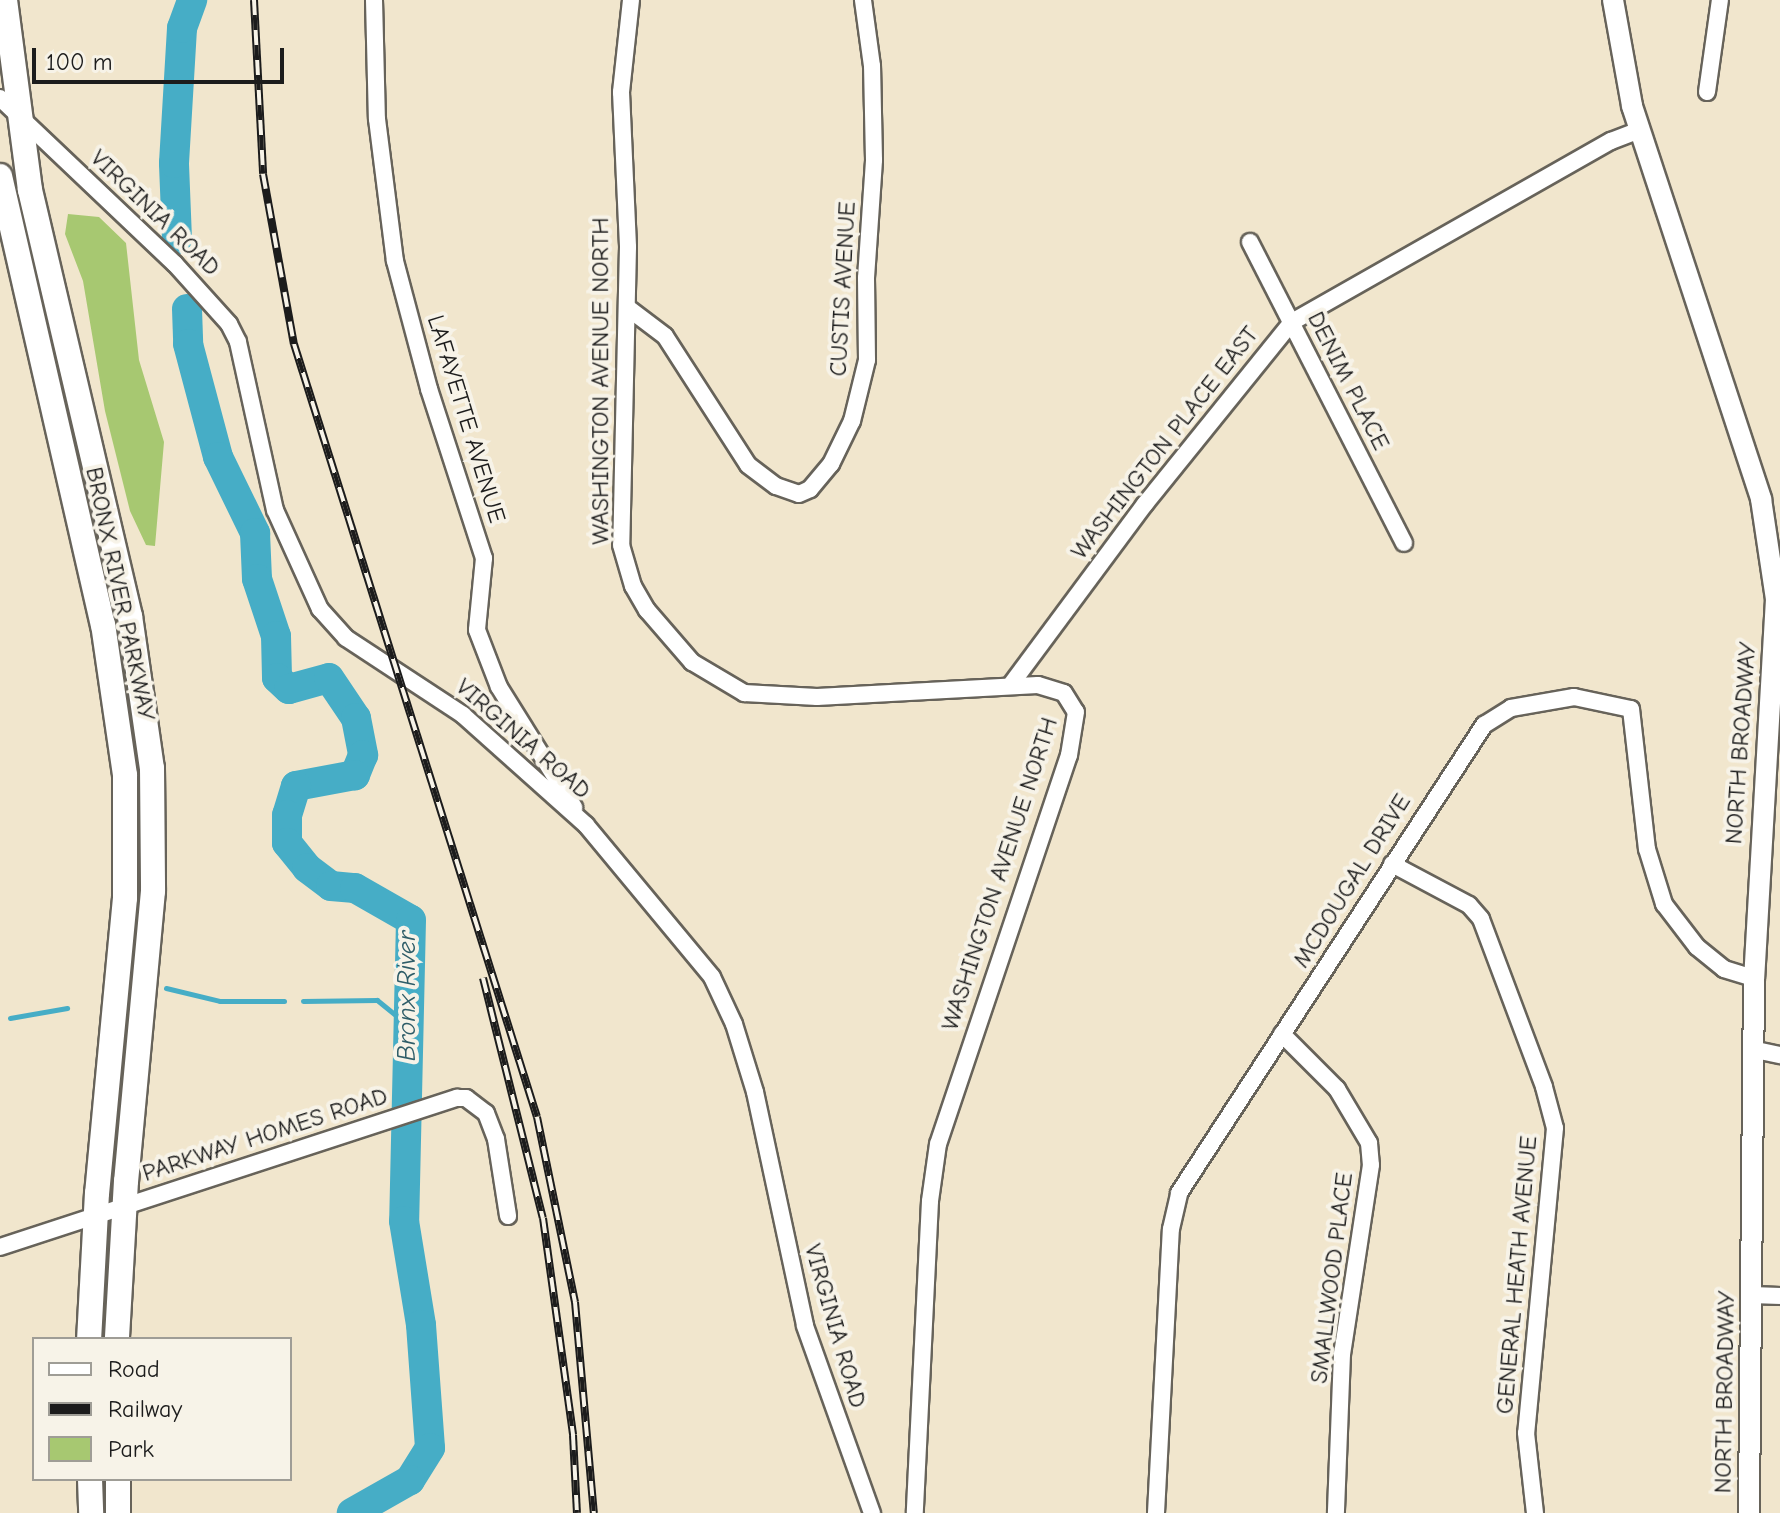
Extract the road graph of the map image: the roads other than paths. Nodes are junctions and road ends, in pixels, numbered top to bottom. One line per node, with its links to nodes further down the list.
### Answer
1 (5, 0): 8 (highway, BRONX RIVER PARKWAY)
2 (374, 0): 16 (street, LAFAYETTE AVENUE)
3 (631, 0): 12 (street, WASHINGTON AVENUE NORTH)
4 (863, 0): 12 (street, CUSTIS AVENUE)
5 (1613, 0): 9 (main road, NORTH BROADWAY)
6 (1720, 0): 7 (street)
7 (1707, 92)
8 (8, 105): 16 (street, VIRGINIA ROAD); 22 (highway, BRONX RIVER PARKWAY)
9 (1639, 130): 13 (street, WASHINGTON PLACE EAST); 18 (main road, NORTH BROADWAY)
10 (0, 176): 23 (highway, BRONX RIVER PARKWAY)
11 (1250, 242): 13 (street, DENIM PLACE)
12 (628, 308): 15 (street, WASHINGTON AVENUE NORTH)
13 (1292, 322): 14 (street, DENIM PLACE); 15 (street, WASHINGTON PLACE EAST)
14 (1404, 543)
15 (1012, 683): 35 (street, WASHINGTON AVENUE NORTH)
16 (586, 825): 34 (street, VIRGINIA ROAD)
17 (1392, 864): 18 (street, MCDOUGAL DRIVE); 19 (street, MCDOUGAL DRIVE); 38 (street, GENERAL HEATH AVENUE)
18 (1754, 978): 20 (main road, NORTH BROADWAY)
19 (1282, 1034): 36 (street, MCDOUGAL DRIVE); 37 (street, SMALLWOOD PLACE)
20 (1756, 1050): 21 (street); 26 (main road, NORTH BROADWAY)
21 (1780, 1055)
22 (124, 1206): 23 (street, PARKWAY HOMES ROAD); 24 (street, PARKWAY HOMES ROAD); 29 (highway, BRONX RIVER PARKWAY)
23 (95, 1216): 25 (street, PARKWAY HOMES ROAD); 28 (highway, BRONX RIVER PARKWAY)
24 (508, 1216)
25 (0, 1247)
26 (1752, 1295): 27 (street); 39 (main road, NORTH BROADWAY)
27 (1780, 1296)
28 (89, 1337)
29 (117, 1337)
30 (90, 1481): 32 (highway)
31 (118, 1481): 33 (highway)
32 (91, 1513)
33 (118, 1513)
34 (872, 1513)
35 (915, 1513)
36 (1156, 1513)
37 (1336, 1513)
38 (1535, 1513)
39 (1749, 1513)

